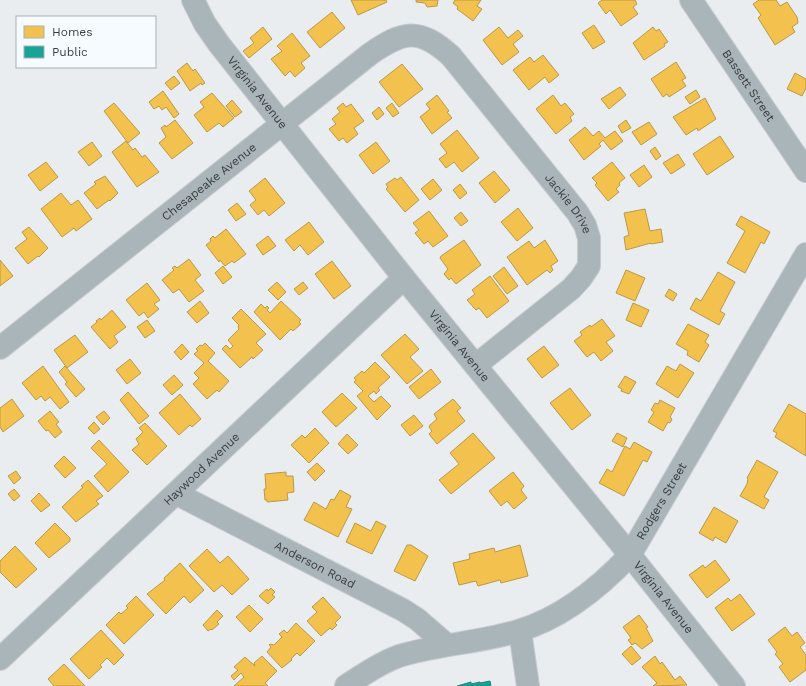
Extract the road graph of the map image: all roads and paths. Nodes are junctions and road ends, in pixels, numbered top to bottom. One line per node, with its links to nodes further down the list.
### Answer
1 (193, 0): 4 (street, Virginia Avenue)
2 (691, 0): 5 (street, Bassett Street)
3 (426, 38): 4 (street, Chesapeake Avenue); 9 (street, Jackie Drive)
4 (283, 123): 7 (street, Virginia Avenue); 8 (street, Chesapeake Avenue)
5 (806, 171)
6 (806, 254): 11 (street, Rodgers Street)
7 (404, 278): 9 (street, Virginia Avenue); 10 (street, Haywood Avenue)
8 (0, 348)
9 (476, 366): 11 (street, Virginia Avenue)
10 (177, 494): 13 (street, Anderson Road); 14 (street, Haywood Avenue)
11 (630, 555): 12 (street, Rodgers Street); 17 (street, Virginia Avenue)
12 (520, 631): 13 (street, Rodgers Street); 16 (street)
13 (447, 645): 15 (street, Rodgers Street)
14 (0, 660)
15 (346, 686)
16 (528, 686)
17 (734, 686)

